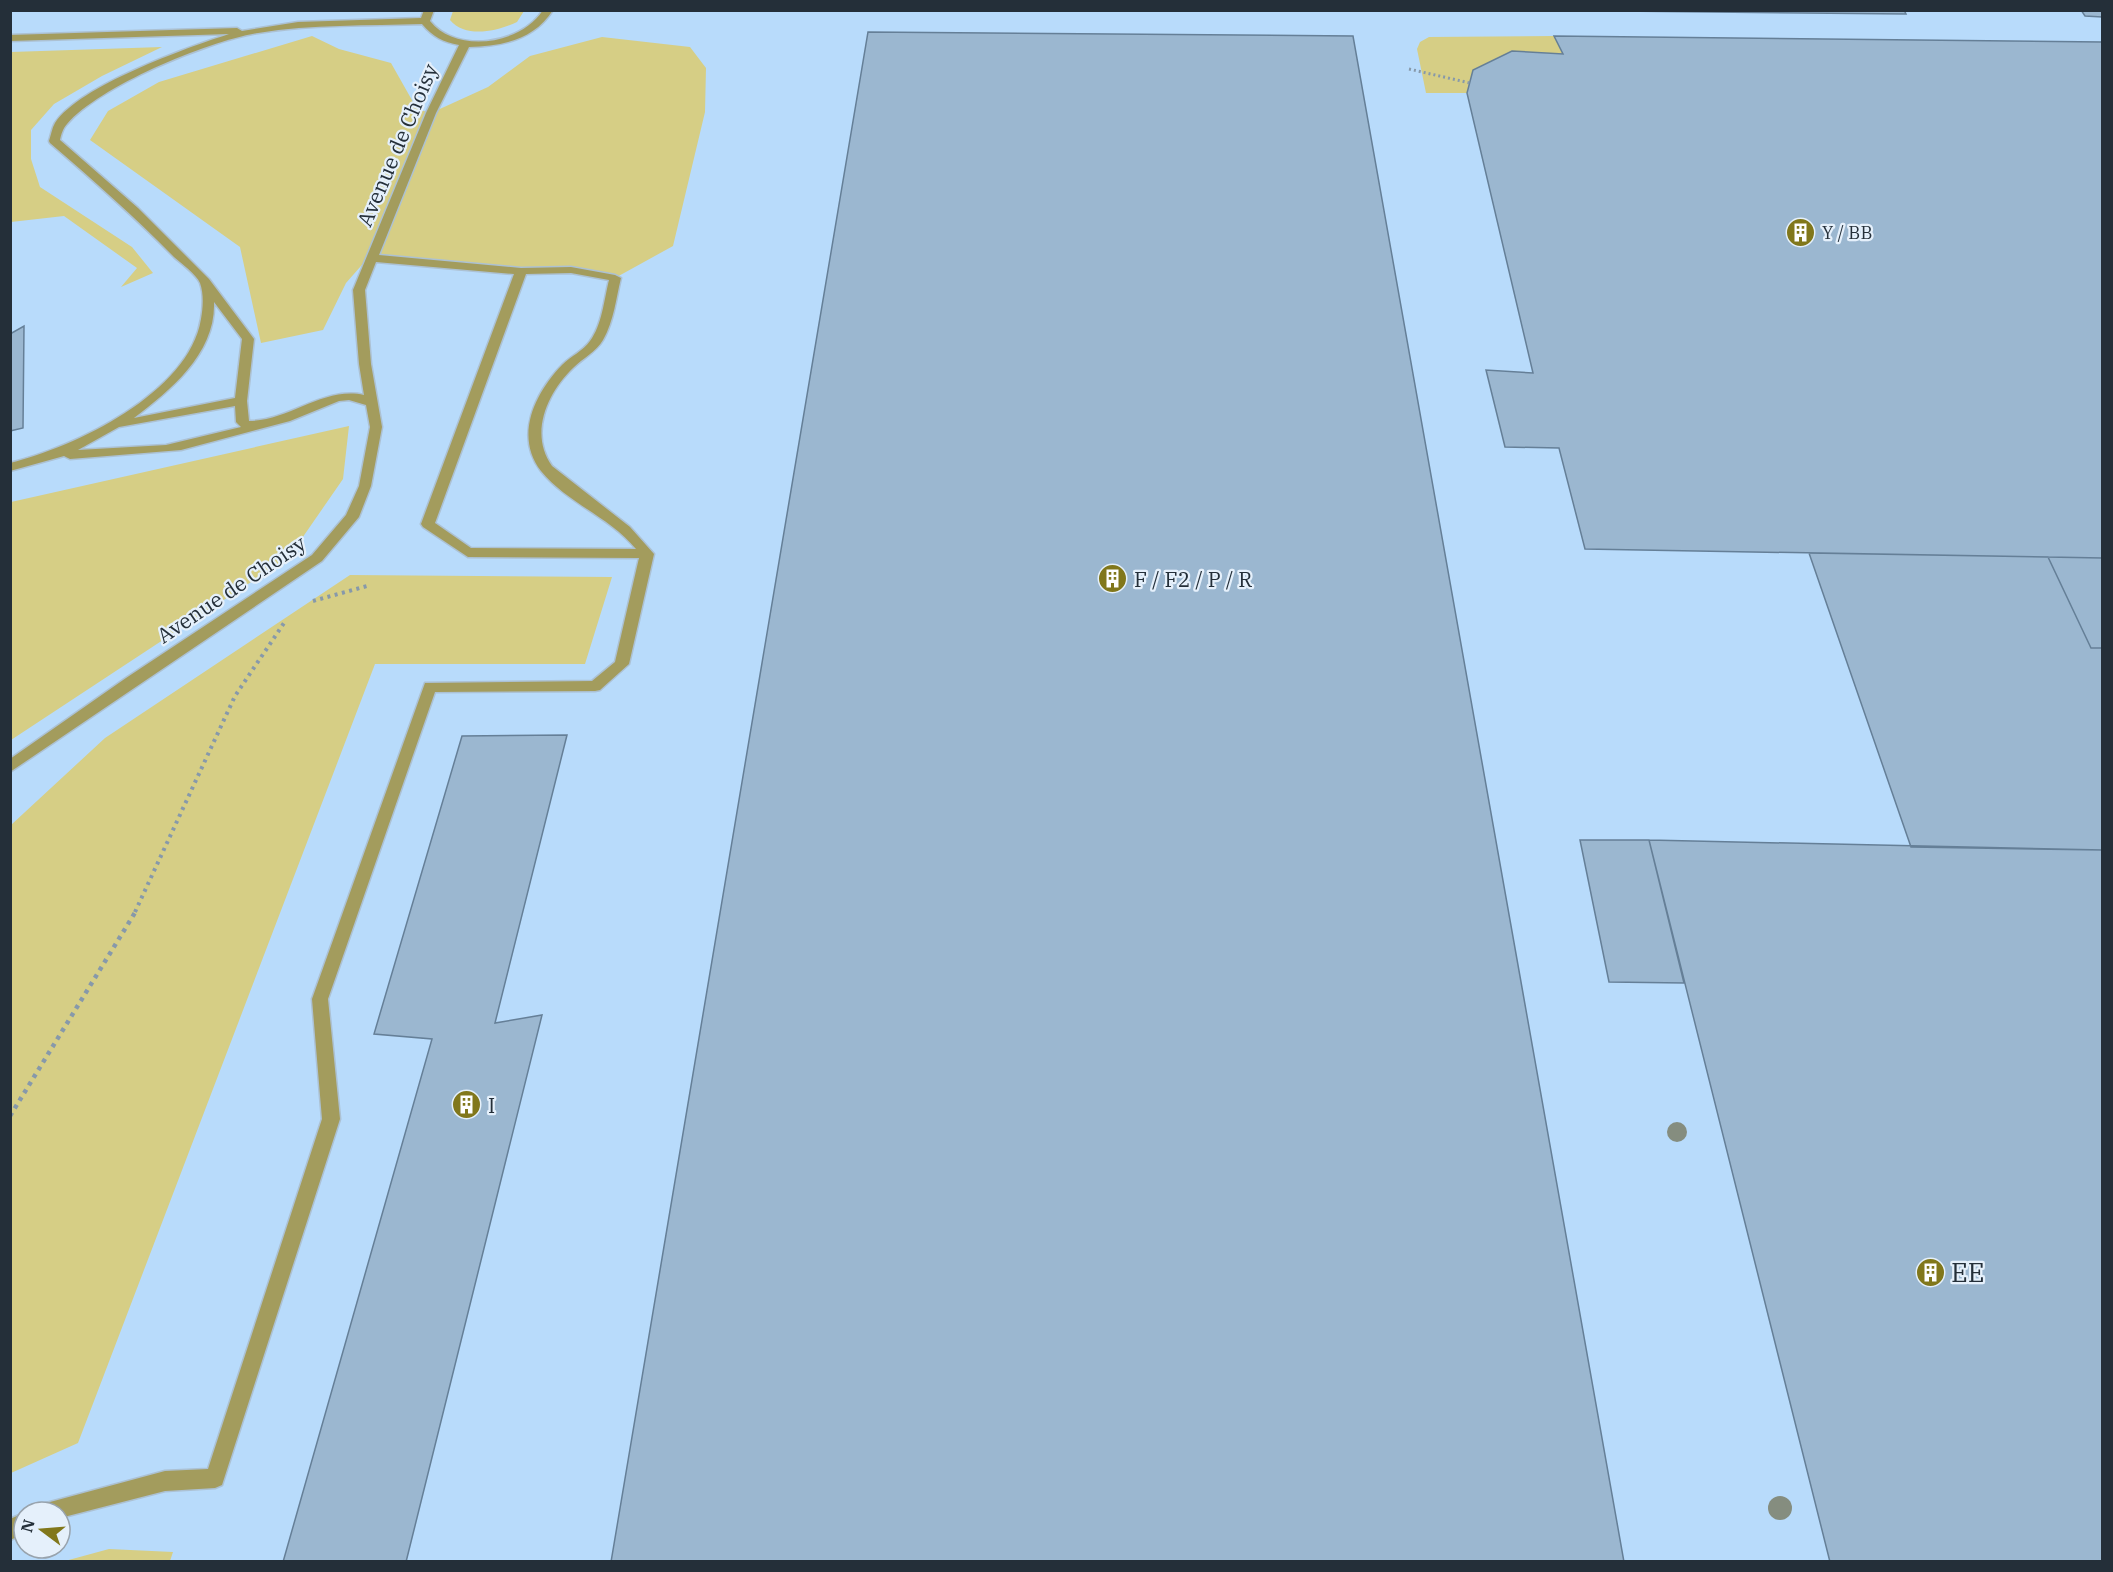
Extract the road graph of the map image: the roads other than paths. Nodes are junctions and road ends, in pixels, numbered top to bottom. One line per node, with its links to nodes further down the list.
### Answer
1 (548, 10): 5 (lane)
2 (427, 16): 3 (lane); 5 (lane)
3 (258, 30): 4 (lane); 8 (lane)
4 (10, 38)
5 (465, 44): 6 (lane, Avenue de Choisy)
6 (371, 258): 7 (lane); 10 (lane, Avenue de Choisy)
7 (520, 271): 15 (lane); 15 (lane)
8 (205, 281): 9 (lane); 11 (lane)
9 (241, 401): 11 (lane); 12 (lane)
10 (372, 403): 12 (lane); 16 (lane, Avenue de Choisy)
11 (116, 425): 13 (lane)
12 (260, 425): 13 (lane)
13 (47, 458): 14 (lane)
14 (10, 466)
15 (647, 554): 17 (lane)
16 (10, 767)
17 (72, 1505)

